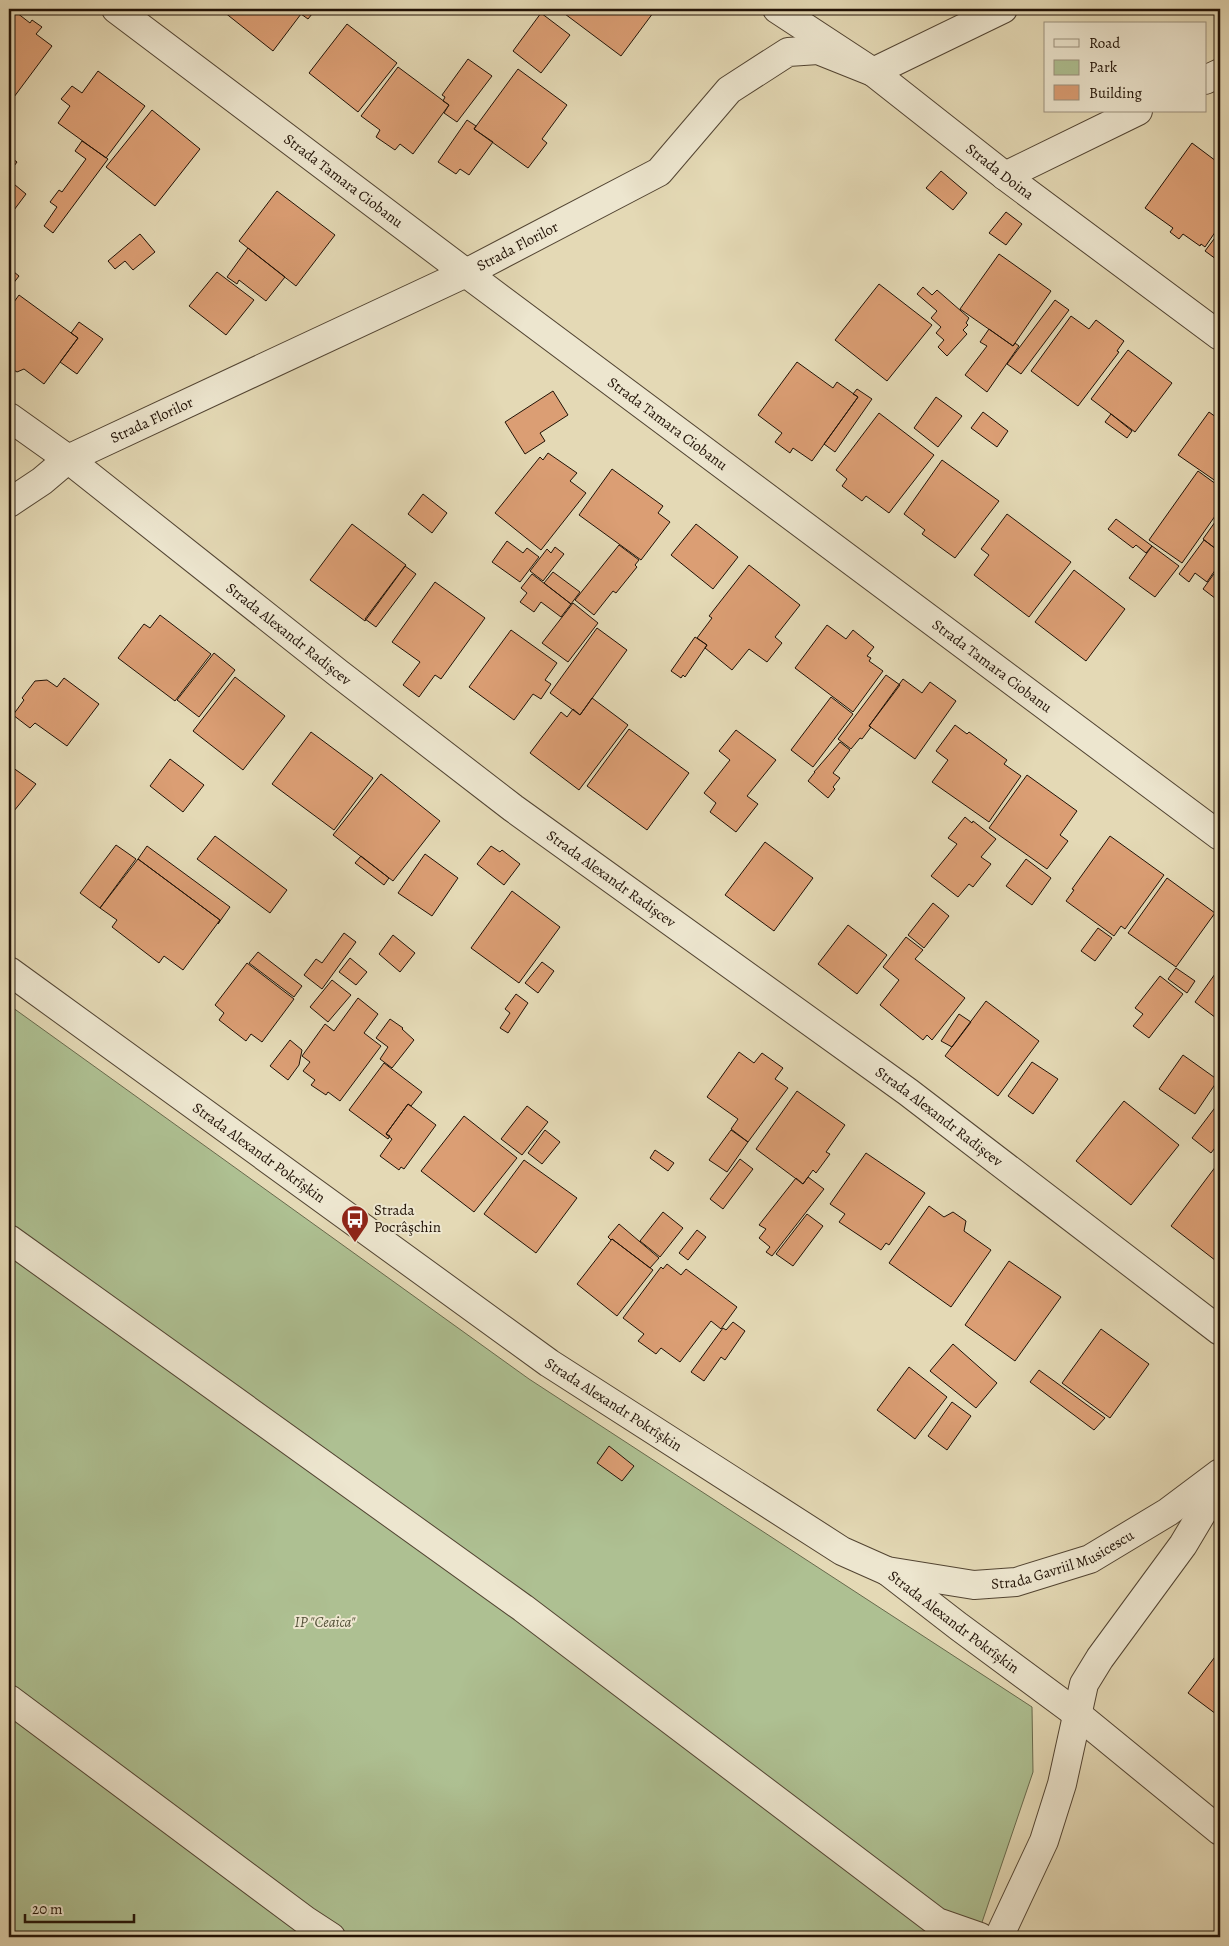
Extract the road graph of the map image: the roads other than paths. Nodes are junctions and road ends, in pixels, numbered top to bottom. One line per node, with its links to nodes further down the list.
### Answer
1 (116, 9): 9 (street, Strada Tamara Ciobanu)
2 (777, 9): 4 (street, Strada Doina)
3 (1003, 9): 4 (street)
4 (873, 72): 8 (street, Strada Doina); 9 (street, Strada Florilor)
5 (1220, 73): 6 (street)
6 (1206, 80)
7 (1136, 112): 8 (street)
8 (1005, 176): 10 (street, Strada Doina)
9 (466, 273): 12 (street, Strada Florilor); 14 (street, Strada Tamara Ciobanu)
10 (1220, 336)
11 (9, 417): 12 (street, Strada Alexandr Radișcev)
12 (68, 459): 13 (street, Strada Florilor); 17 (street, Strada Alexandr Radișcev)
13 (9, 503)
14 (1220, 836)
15 (9, 971): 20 (street, Strada Alexandr Pokrîșkin)
16 (9, 1240): 24 (street)
17 (1220, 1331)
18 (1220, 1473): 20 (street, Strada Gavriil Musicescu)
19 (1220, 1483): 22 (street)
20 (887, 1571): 22 (street, Strada Alexandr Pokrîșkin)
21 (9, 1699): 25 (street)
22 (1077, 1714): 23 (street, Strada Alexandr Pokrîșkin); 27 (street)
23 (1220, 1831)
24 (931, 1930): 26 (street)
25 (331, 1937)
26 (980, 1937)
27 (999, 1937)

